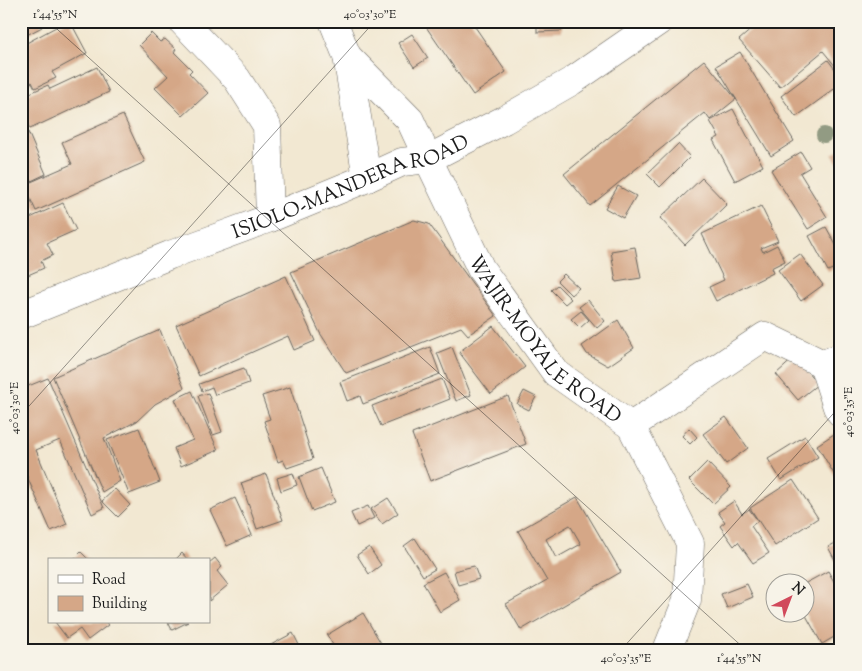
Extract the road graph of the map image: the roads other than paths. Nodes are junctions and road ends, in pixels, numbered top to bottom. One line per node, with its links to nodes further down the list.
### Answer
1 (182, 21): 7 (main road)
2 (333, 21): 4 (main road)
3 (659, 21): 5 (main road, ISIOLO-MANDERA ROAD)
4 (347, 56): 5 (main road, WAJIR-MOYALE ROAD); 6 (main road)
5 (428, 159): 6 (main road, ISIOLO-MANDERA ROAD); 11 (main road, WAJIR-MOYALE ROAD)
6 (368, 178): 7 (main road, ISIOLO-MANDERA ROAD)
7 (270, 218): 8 (main road, ISIOLO-MANDERA ROAD)
8 (21, 316)
9 (832, 361): 10 (main road); 11 (main road)
10 (841, 413)
11 (631, 426): 12 (main road, WAJIR-MOYALE ROAD)
12 (667, 650)

